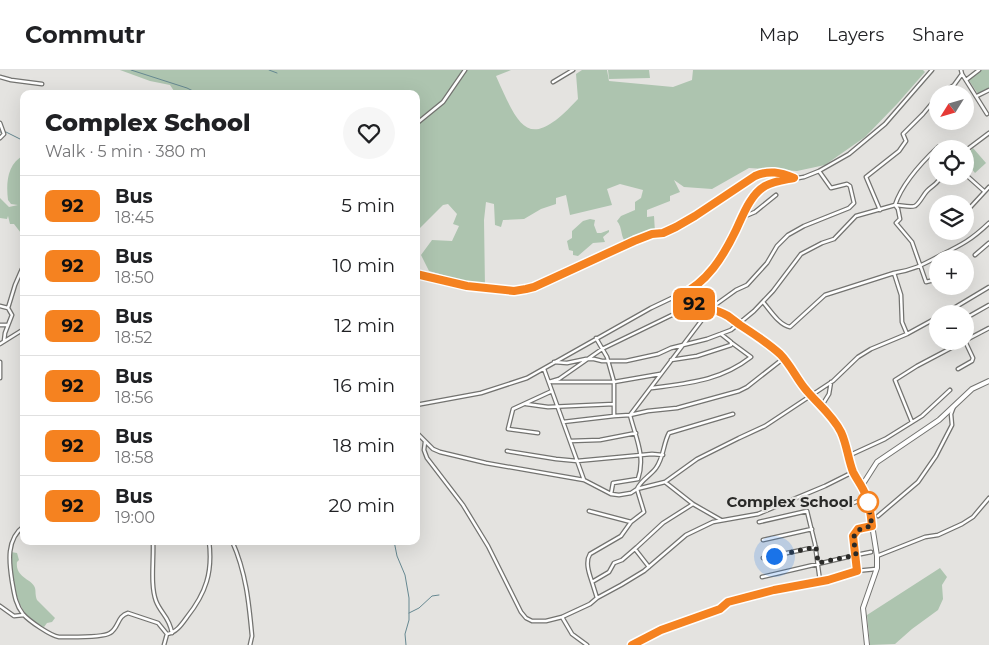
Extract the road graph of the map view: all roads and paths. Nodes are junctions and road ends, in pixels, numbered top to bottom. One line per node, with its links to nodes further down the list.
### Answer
1 (465, 70): 16 (street)
2 (574, 70): 9 (street)
3 (932, 70): 22 (street)
4 (962, 70): 6 (street)
5 (979, 70): 8 (street)
6 (962, 74): 8 (street); 11 (street)
7 (0, 77): 10 (street)
8 (966, 80): 13 (street)
9 (553, 82)
10 (42, 84)
11 (954, 85)
12 (989, 90): 13 (street)
13 (977, 96): 15 (street)
14 (929, 107): 31 (street)
15 (987, 114)
16 (420, 121)
17 (0, 123): 19 (street)
18 (989, 133): 20 (street)
19 (0, 138)
20 (974, 144)
21 (929, 156): 30 (street)
22 (819, 171): 23 (street); 48 (street)
23 (794, 178): 32 (street); 39 (street)
24 (974, 183): 27 (street)
25 (935, 185): 30 (street)
26 (989, 187): 27 (street)
27 (984, 192): 29 (street)
28 (776, 195): 32 (street)
29 (974, 203)
30 (895, 206): 31 (street); 36 (street)
31 (880, 210): 43 (street)
32 (742, 217): 42 (street)
33 (989, 223): 36 (street)
34 (989, 243): 35 (street)
35 (975, 255)
36 (920, 267): 38 (street); 40 (street)
37 (20, 273): 47 (street)
38 (894, 273): 43 (street); 58 (street)
39 (420, 275)
40 (929, 281)
41 (989, 287): 45 (street)
42 (679, 296): 48 (street); 60 (street)
43 (763, 302): 52 (street)
44 (989, 304): 49 (street)
45 (959, 305)
46 (0, 306): 47 (street)
47 (8, 308): 54 (street)
48 (711, 308): 50 (street); 52 (street)
49 (974, 313)
50 (701, 321): 64 (street); 65 (street)
51 (929, 322): 58 (street)
52 (739, 324): 57 (street); 68 (street)
53 (0, 325): 54 (street)
54 (8, 325): 61 (street)
55 (989, 328): 59 (street)
56 (20, 331): 61 (street)
57 (721, 334): 62 (street); 64 (street)
58 (907, 334): 80 (street)
59 (974, 336)
60 (596, 338): 65 (street); 72 (street)
61 (4, 341): 63 (street)
62 (732, 343): 70 (street); 82 (street)
63 (0, 344)
64 (683, 345): 70 (street); 73 (street)
65 (602, 349): 69 (street); 73 (street)
66 (948, 350): 96 (street)
67 (970, 350): 75 (street)
68 (784, 358): 85 (street); 93 (street)
69 (586, 359): 72 (street); 73 (street); 78 (street)
70 (671, 360): 76 (street)
71 (0, 362): 77 (street)
72 (554, 362): 74 (street)
73 (608, 362): 79 (street)
74 (544, 368): 78 (street); 86 (street)
75 (958, 369)
76 (660, 374): 79 (street); 82 (street)
77 (0, 378)
78 (549, 382): 79 (street); 84 (street)
79 (614, 382): 88 (street)
80 (831, 382): 85 (street); 91 (street)
81 (989, 382): 90 (main road)
82 (652, 388): 93 (street)
83 (950, 390): 96 (street)
84 (552, 391): 87 (street); 89 (street)
85 (810, 395): 91 (street); 109 (street)
86 (420, 404)
87 (526, 404): 89 (street); 97 (street)
88 (614, 404): 89 (street); 94 (street)
89 (557, 406): 95 (street)
90 (955, 406): 110 (main road); 118 (street)
91 (821, 407): 105 (street)
92 (733, 414): 103 (street)
93 (630, 415): 94 (street); 98 (street)
94 (614, 416): 95 (street)
95 (563, 422): 101 (street)
96 (912, 422): 105 (street)
97 (538, 433)
98 (636, 433): 101 (street); 104 (street)
99 (420, 436): 100 (street)
100 (425, 442): 108 (street); 145 (street)
101 (570, 442): 106 (street)
102 (507, 451): 106 (street)
103 (663, 455): 104 (street); 111 (street)
104 (641, 456): 106 (street); 112 (street)
105 (848, 456): 107 (street)
106 (577, 461): 108 (street)
107 (853, 472): 110 (street); 119 (street)
108 (584, 480): 112 (street)
109 (665, 482): 111 (street); 115 (street)
110 (863, 489): 113 (main road)
111 (637, 490): 112 (street); 120 (street)
112 (611, 494)
113 (867, 498): 116 (street); 122 (main road)
114 (989, 498): 133 (street)
115 (693, 504): 119 (street); 130 (street)
116 (842, 507)
117 (589, 512): 120 (street)
118 (878, 516)
119 (722, 521): 136 (street)
120 (631, 522): 141 (street)
121 (760, 522): 123 (street)
122 (872, 526): 132 (street); 133 (main road)
123 (812, 529): 125 (street); 129 (street)
124 (20, 530): 144 (street)
125 (763, 540)
126 (153, 545): 146 (street)
127 (209, 545): 146 (street)
128 (234, 545): 149 (street)
129 (816, 547): 134 (street); 135 (street)
130 (635, 549): 136 (street); 141 (street)
131 (871, 552): 132 (street)
132 (856, 555): 135 (street); 138 (street)
133 (877, 556): 137 (main road)
134 (763, 558)
135 (818, 563): 139 (street); 140 (street)
136 (649, 566): 142 (street)
137 (877, 568): 138 (street); 152 (main road)
138 (857, 571): 140 (street)
139 (762, 577)
140 (820, 581): 151 (street)
141 (592, 582): 142 (street)
142 (597, 598): 145 (street)
143 (0, 606): 144 (street)
144 (24, 615): 147 (street)
145 (562, 617): 150 (street)
146 (172, 633): 147 (street)
147 (167, 634): 148 (street)
148 (164, 645)
149 (250, 645)
150 (587, 645)
151 (632, 645)
152 (867, 645)

